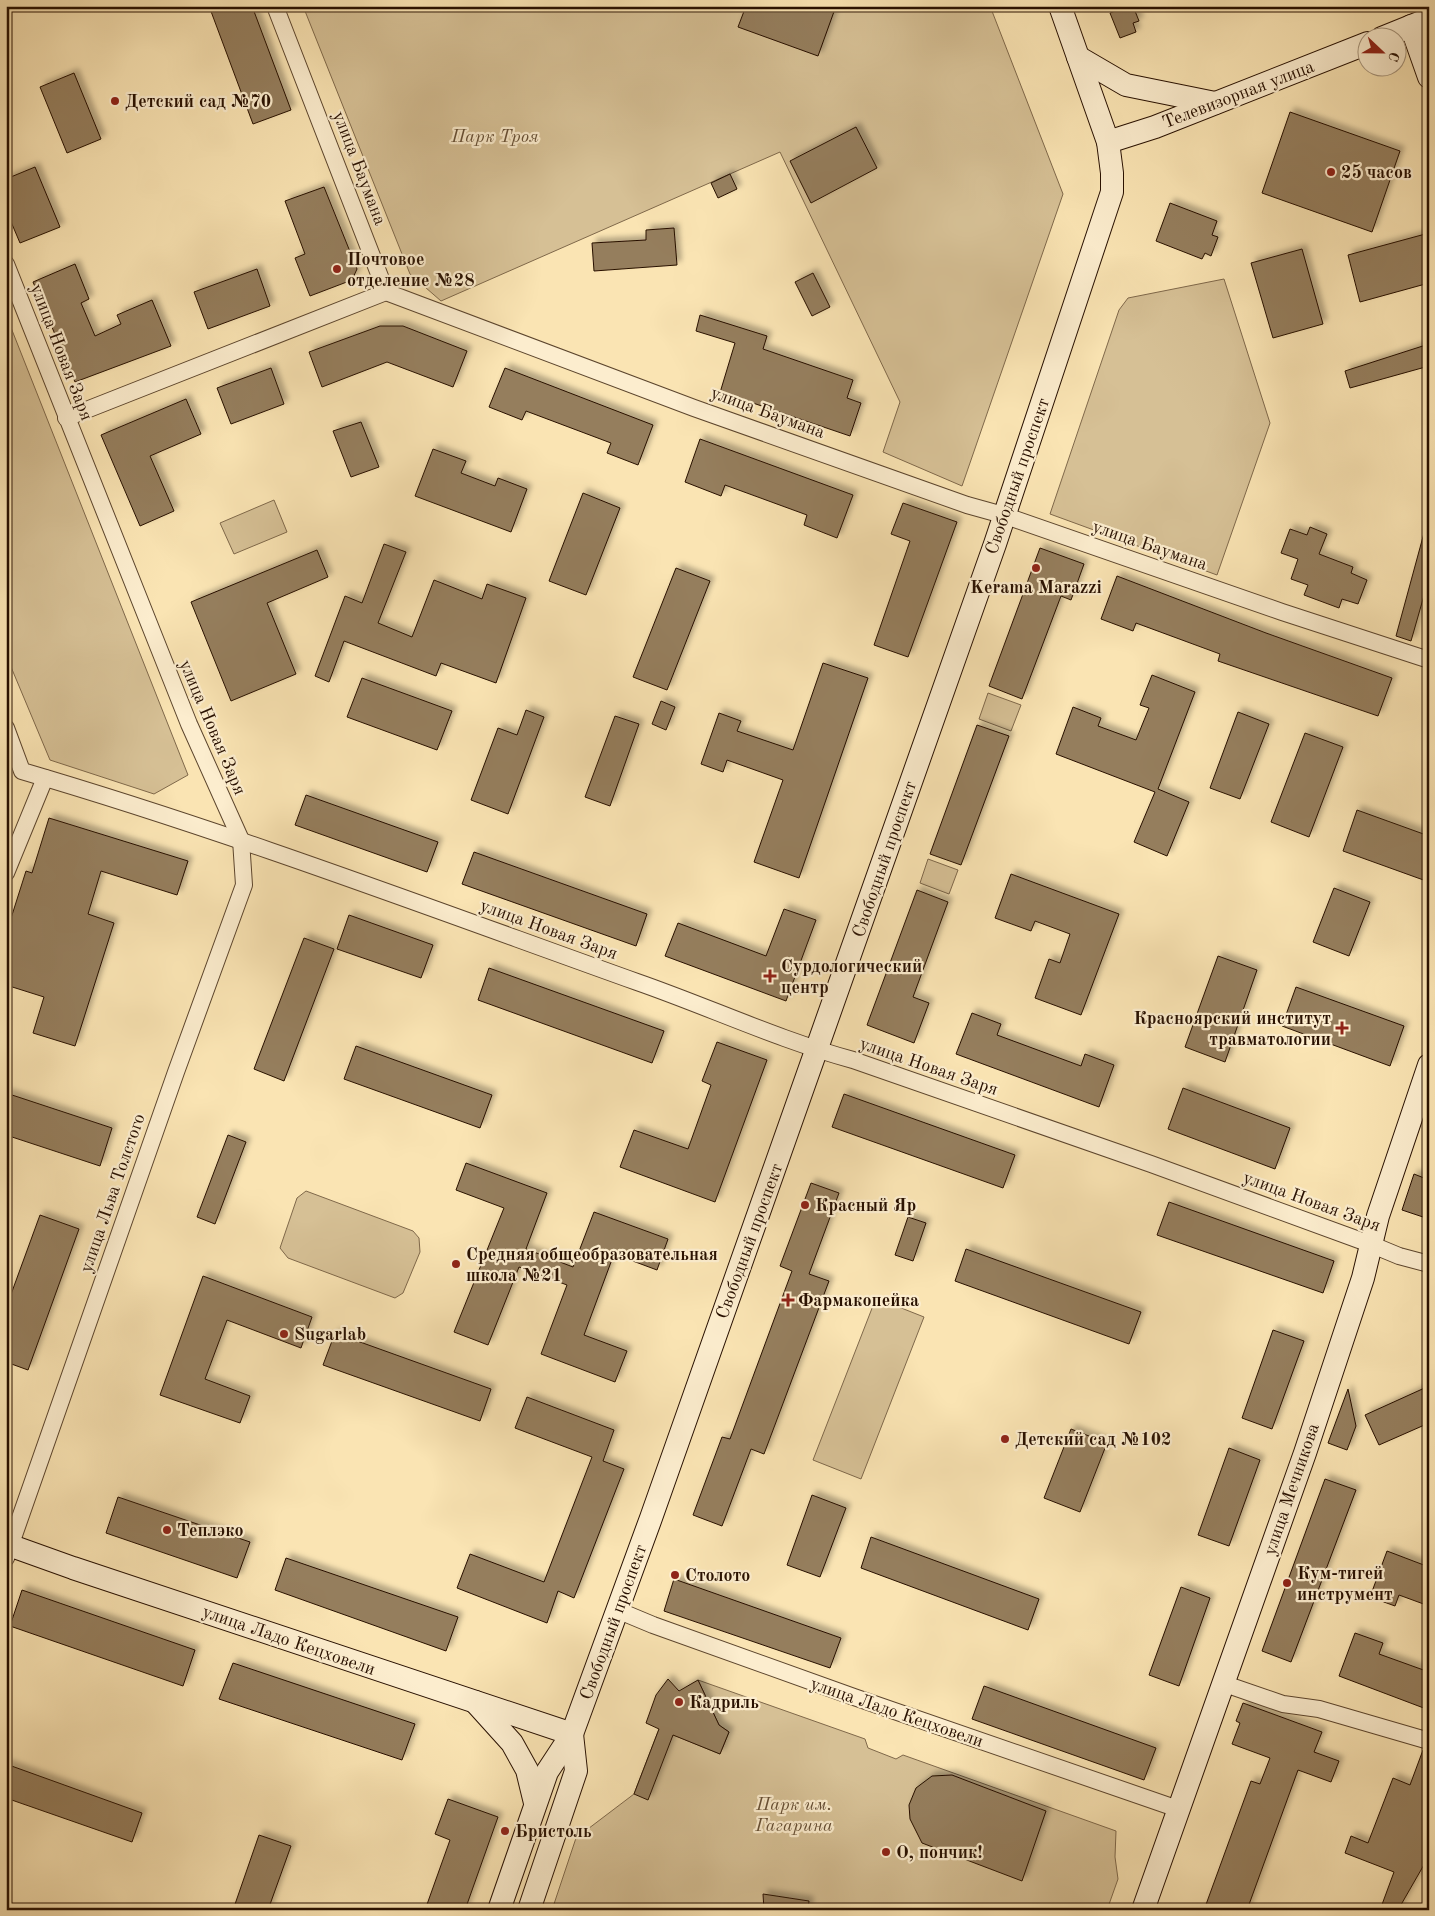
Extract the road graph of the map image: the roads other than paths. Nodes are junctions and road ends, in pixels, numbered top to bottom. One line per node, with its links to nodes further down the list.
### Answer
1 (275, 6): 11 (street, улица Баумана)
2 (1060, 6): 6 (main road, Свободный проспект)
3 (1420, 22): 4 (main road); 7 (main road)
4 (1406, 28)
5 (1358, 47): 8 (main road, Телевизорная улица)
6 (1078, 57): 8 (main road); 9 (main road, Свободный проспект)
7 (1429, 77)
8 (1215, 102): 9 (main road, Телевизорная улица)
9 (1108, 142): 13 (main road, Свободный проспект)
10 (6, 264): 12 (street, улица Новая Заря)
11 (386, 292): 12 (street); 13 (street, улица Баумана)
12 (66, 418): 17 (street, улица Новая Заря)
13 (1003, 515): 14 (street, улица Баумана); 19 (main road, Свободный проспект)
14 (1429, 660)
15 (6, 728): 16 (street)
16 (45, 778): 17 (street); 18 (street)
17 (240, 840): 19 (street, улица Новая Заря); 23 (street, улица Льва Толстого)
18 (6, 872)
19 (816, 1050): 21 (street, улица Новая Заря); 24 (main road, Свободный проспект)
20 (1429, 1065): 21 (main road, улица Мечникова)
21 (1370, 1244): 22 (street, улица Новая Заря); 25 (main road, улица Мечникова)
22 (1429, 1264)
23 (8, 1549): 26 (main road, улица Ладо Кецховели)
24 (617, 1610): 27 (main road, Свободный проспект); 30 (street, улица Ладо Кецховели)
25 (1222, 1683): 28 (street); 30 (main road, улица Мечникова)
26 (474, 1702): 27 (main road, улица Ладо Кецховели); 29 (main road)
27 (572, 1734): 29 (main road, Свободный проспект); 32 (main road, Свободный проспект)
28 (1429, 1741)
29 (535, 1803): 31 (main road, Свободный проспект)
30 (1178, 1809): 33 (main road, улица Мечникова)
31 (499, 1910)
32 (529, 1910)
33 (1143, 1910)

